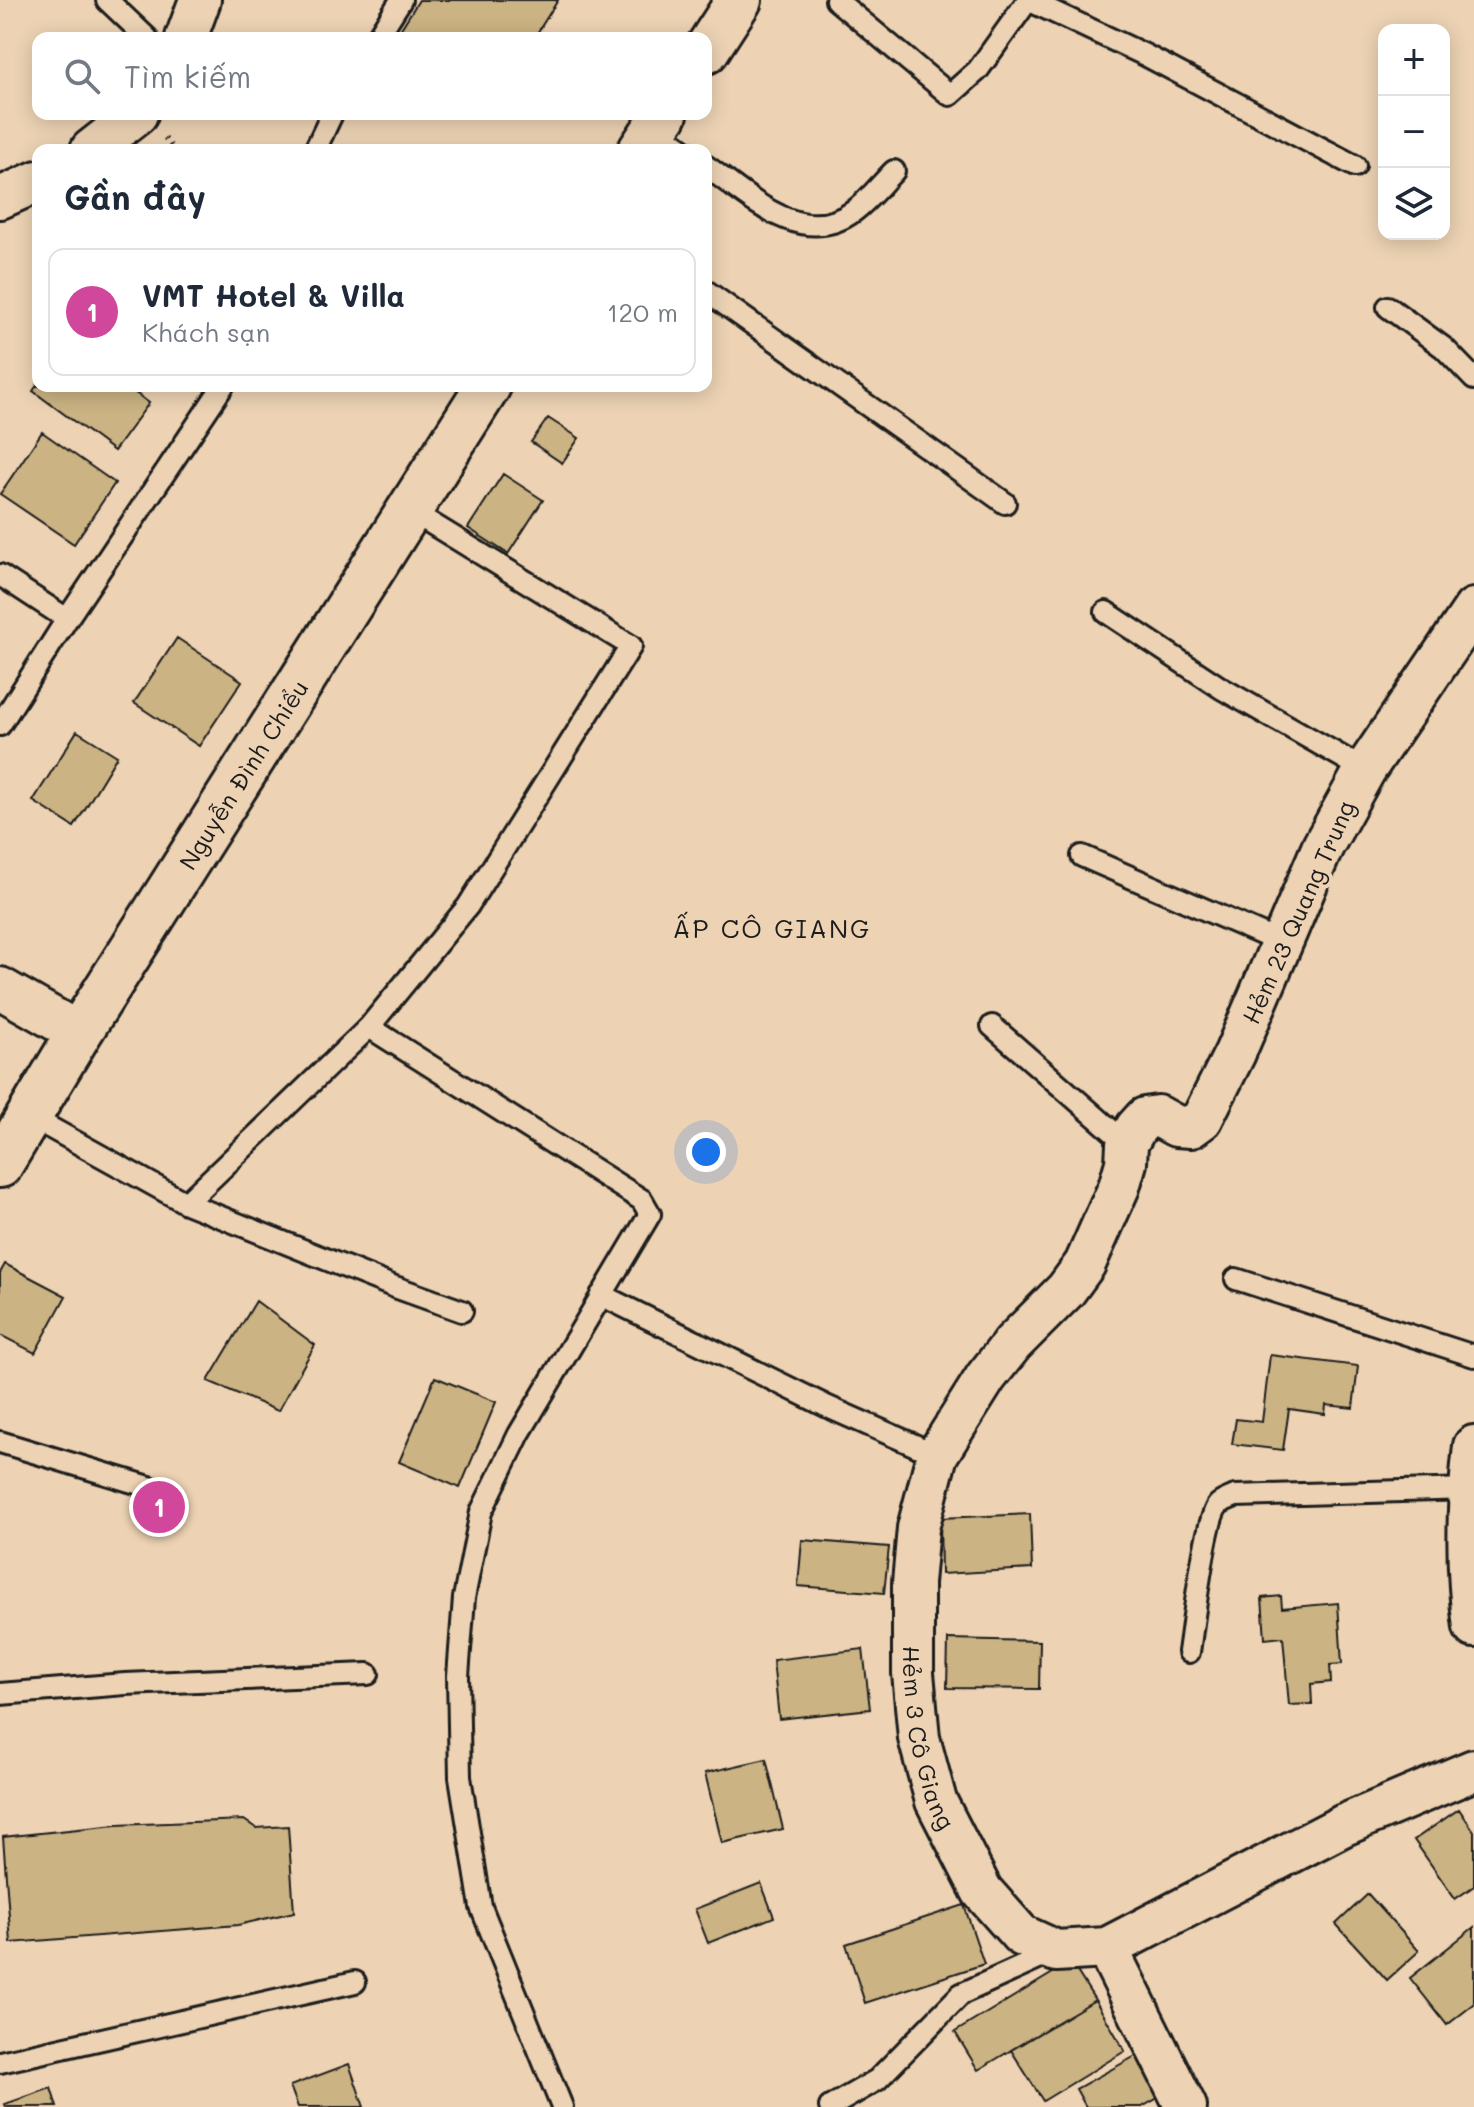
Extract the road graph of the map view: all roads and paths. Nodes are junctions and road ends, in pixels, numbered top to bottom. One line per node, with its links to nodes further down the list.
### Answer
1 (107, 0): 6 (lane)
2 (200, 0): 7 (street)
3 (401, 0): 8 (lane)
4 (739, 0): 9 (main road)
5 (836, 0): 14 (lane)
6 (141, 32)
7 (188, 32)
8 (381, 32)
9 (712, 42)
10 (129, 120): 12 (street)
11 (329, 120): 13 (lane)
12 (99, 144)
13 (318, 144)
14 (1355, 166)
15 (712, 170): 16 (lane)
16 (894, 171)
17 (32, 184): 18 (street)
18 (0, 198)
19 (712, 295): 24 (lane)
20 (1388, 307): 21 (lane)
21 (1474, 379)
22 (219, 392): 29 (lane)
23 (484, 392): 25 (main road, Nguyễn Đình Chiểu)
24 (1005, 503)
25 (411, 511): 36 (lane); 37 (main road, Nguyễn Đình Chiểu)
26 (0, 575): 29 (lane)
27 (1474, 609): 31 (street, Hẻm 23 Quang Trung)
28 (1106, 612): 31 (lane)
29 (67, 619): 30 (lane)
30 (0, 725)
31 (1365, 770): 33 (street, Hẻm 23 Quang Trung)
32 (1082, 856): 33 (lane)
33 (1282, 943): 39 (street, Hẻm 23 Quang Trung)
34 (0, 988): 37 (street)
35 (992, 1026): 39 (lane)
36 (369, 1027): 41 (lane); 43 (lane)
37 (79, 1033): 38 (main road, Nguyễn Đình Chiểu)
38 (29, 1116): 40 (main road, Nguyễn Đình Chiểu); 41 (lane)
39 (1127, 1144): 48 (street, Hẻm 3 Cô Giang)
40 (0, 1165)
41 (186, 1203): 44 (lane)
42 (1236, 1279): 45 (lane)
43 (601, 1295): 48 (lane); 60 (lane)
44 (462, 1311)
45 (1474, 1356)
46 (0, 1442): 49 (lane)
47 (1474, 1446): 50 (street)
48 (937, 1455): 57 (street, Hẻm 3 Cô Giang)
49 (156, 1489)
50 (1469, 1489): 51 (street); 52 (lane)
51 (1474, 1627)
52 (1189, 1652)
53 (368, 1674): 54 (lane)
54 (0, 1694)
55 (1474, 1770): 56 (street, Hẻm 3 Cô Giang)
56 (1107, 1948): 57 (street, Hẻm 3 Cô Giang); 62 (street)
57 (1056, 1951): 61 (lane)
58 (355, 1982): 59 (lane)
59 (0, 2062)
60 (562, 2107)
61 (830, 2107)
62 (1186, 2107)

